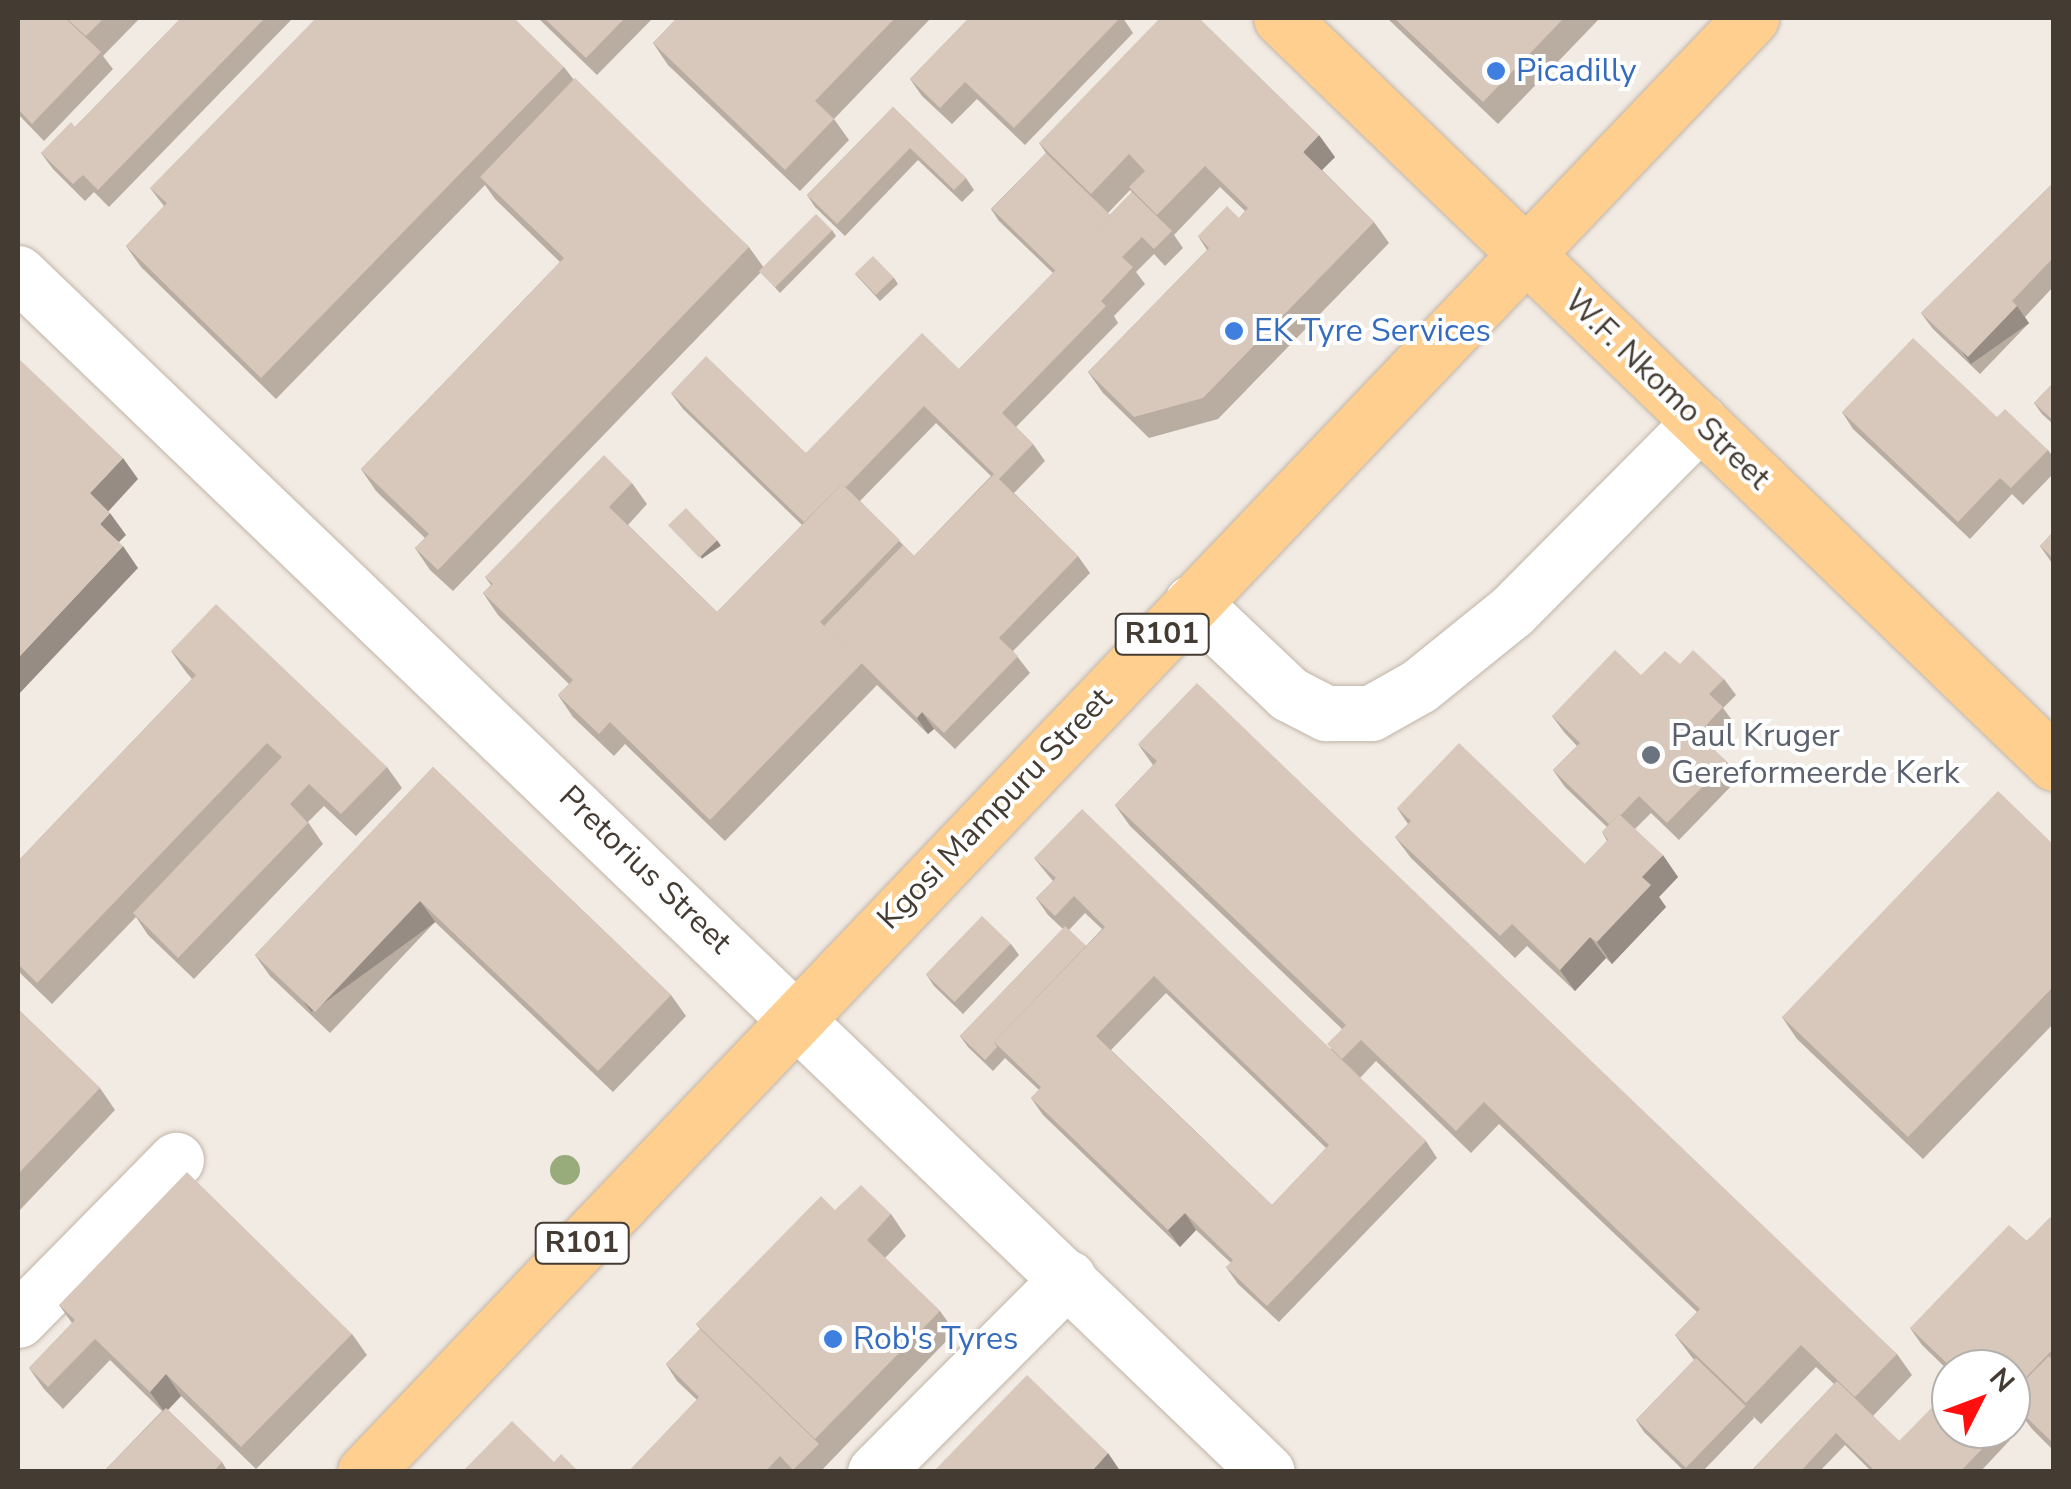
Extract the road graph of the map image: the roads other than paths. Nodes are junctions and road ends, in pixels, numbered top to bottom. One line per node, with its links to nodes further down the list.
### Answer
1 (1281, 18): 3 (main road, W.F. Nkomo Street)
2 (1751, 18): 3 (main road, Kgosi Mampuru Street / R101)
3 (1526, 253): 5 (main road, W.F. Nkomo Street); 6 (main road, Kgosi Mampuru Street / R101)
4 (18, 273): 8 (street, Pretorius Street)
5 (1700, 422): 6 (street); 7 (main road, W.F. Nkomo Street)
6 (1192, 602): 8 (main road, Kgosi Mampuru Street / R101)
7 (2054, 763)
8 (798, 1016): 10 (street, Pretorius Street); 12 (main road, Kgosi Mampuru Street / R101)
9 (176, 1160): 11 (street)
10 (1068, 1278): 13 (street); 14 (street, Pretorius Street)
11 (18, 1320)
12 (365, 1472)
13 (875, 1472)
14 (1267, 1472)

